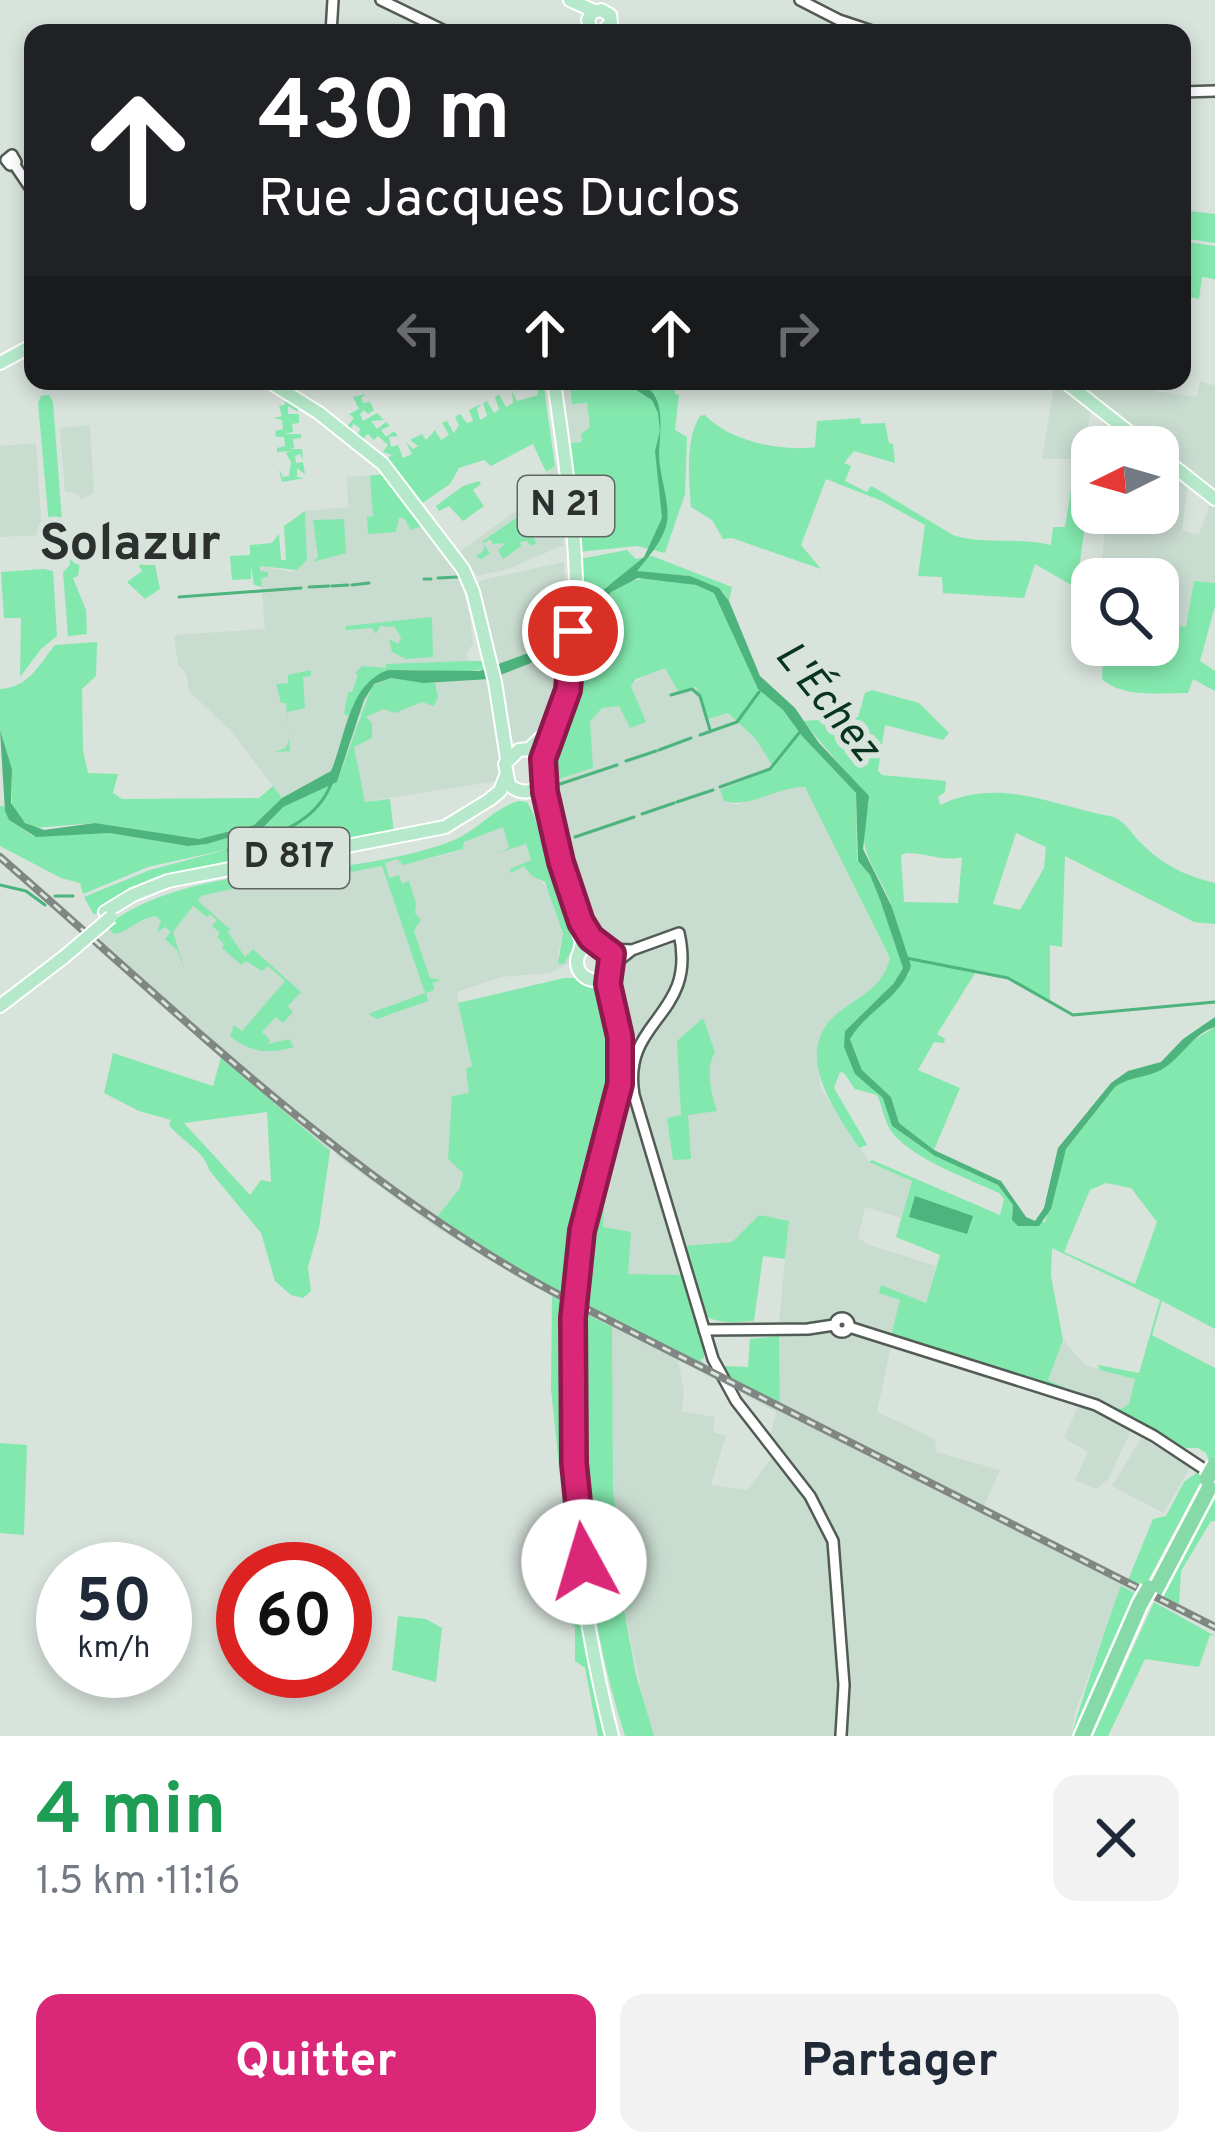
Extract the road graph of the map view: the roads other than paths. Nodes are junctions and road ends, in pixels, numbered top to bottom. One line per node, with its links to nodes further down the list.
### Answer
1 (381, 0): 5 (street)
2 (800, 0): 6 (street)
3 (571, 1): 4 (main road)
4 (601, 22)
5 (430, 24)
6 (851, 24)
7 (282, 390): 14 (main road)
8 (553, 390): 13 (main road, N 21)
9 (1075, 390): 10 (main road)
10 (1121, 426)
11 (1179, 471): 12 (main road)
12 (1215, 499)
13 (570, 653): 14 (main road, N 21); 15 (main road, N 21)
14 (518, 753): 15 (main road); 16 (main road)
15 (543, 759): 17 (main road)
16 (505, 778): 18 (main road); 19 (main road, D 817)
17 (546, 778): 18 (main road); 20 (main road)
18 (522, 791): 19 (main road, D 817); 22 (main road)
19 (108, 915): 25 (main road, D 817, bridge)
20 (603, 946): 21 (street); 22 (main road); 23 (main road)
21 (632, 950): 23 (street); 27 (street)
22 (580, 951): 24 (main road)
23 (611, 970): 24 (main road); 26 (main road)
24 (594, 981): 26 (main road)
25 (0, 1002)
26 (572, 1290): 31 (main road, bridge)
27 (704, 1330): 28 (street); 29 (street)
28 (721, 1330): 29 (street); 30 (street)
29 (710, 1348): 32 (street)
30 (1213, 1476): 33 (highway)
31 (615, 1736)
32 (841, 1736)
33 (1085, 1736)

